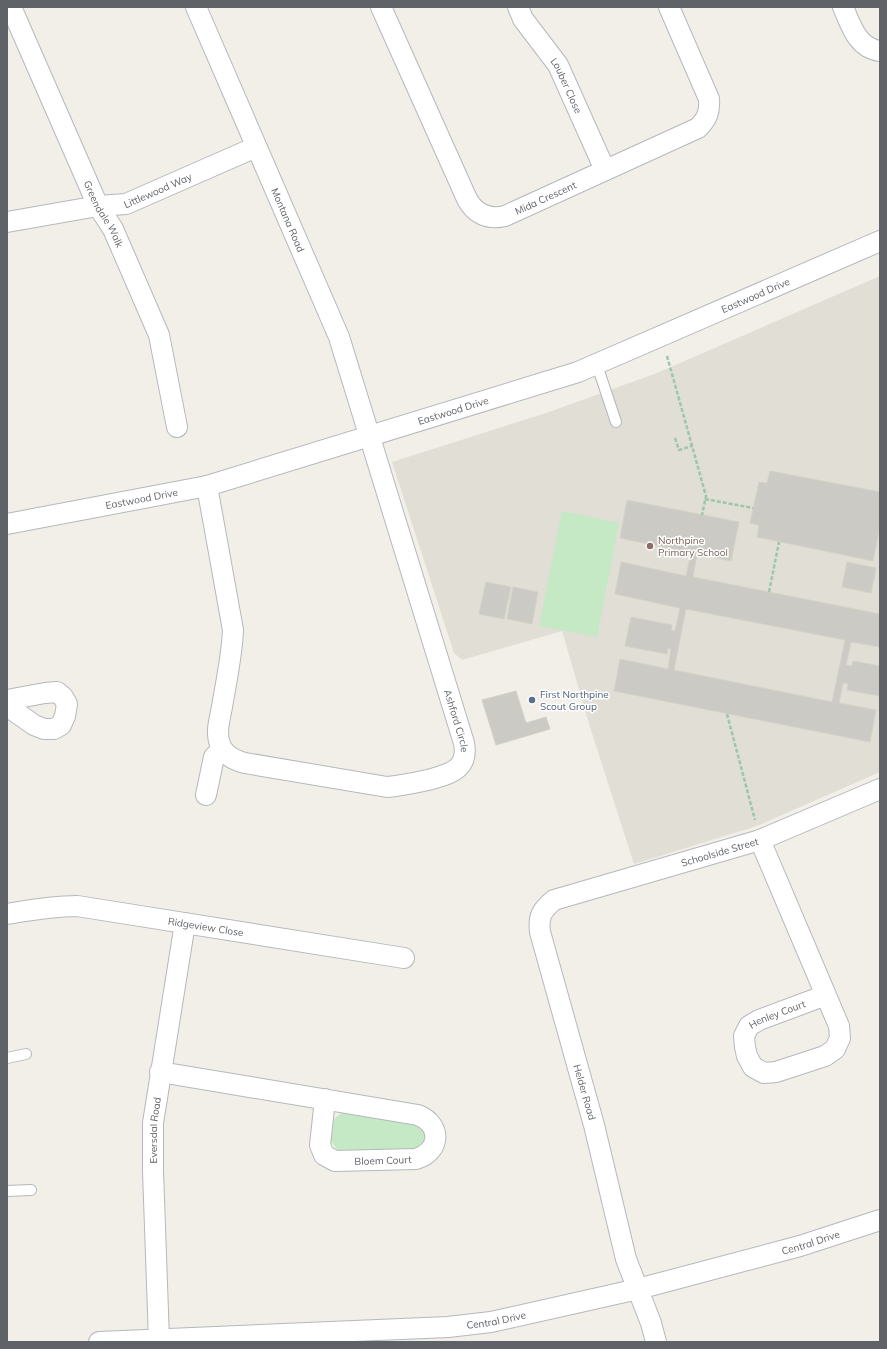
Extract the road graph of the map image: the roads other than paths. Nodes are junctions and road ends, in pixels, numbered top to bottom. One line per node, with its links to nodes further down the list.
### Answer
1 (11, 7): 10 (street, Greendale Walk)
2 (196, 7): 8 (street, Montana Road)
3 (381, 7): 9 (street, Mida Crescent)
4 (518, 7): 9 (street, Louber Close)
5 (669, 7): 9 (street, Mida Crescent)
6 (843, 7): 7 (street)
7 (880, 51)
8 (256, 147): 10 (street, Littlewood Way); 16 (street, Montana Road)
9 (605, 170)
10 (98, 206): 11 (street, Littlewood Way); 15 (street, Greendale Walk)
11 (7, 222)
12 (880, 241): 13 (street, Eastwood Drive)
13 (597, 365): 14 (lane); 16 (street, Eastwood Drive)
14 (616, 422)
15 (177, 427)
16 (369, 437): 17 (street, Eastwood Drive); 21 (street, Ashford Circle)
17 (207, 486): 18 (street, Eastwood Drive); 21 (street)
18 (7, 524)
19 (7, 700): 20 (street)
20 (7, 706)
21 (222, 749): 23 (street)
22 (880, 790): 24 (street, Schoolside Street)
23 (206, 794)
24 (760, 840): 25 (street, Schoolside Street); 29 (street, Henley Court)
25 (554, 900): 37 (street, Helder Road)
26 (7, 914): 27 (street, Ridgeview Close)
27 (185, 923): 28 (street, Ridgeview Close); 32 (street, Eversdal Road)
28 (404, 958)
29 (826, 996): 29 (street, Henley Court)
30 (26, 1054): 31 (lane)
31 (7, 1058)
32 (160, 1072): 33 (street, Bloem Court); 40 (street, Eversdal Road)
33 (324, 1099): 33 (street, Bloem Court)
34 (31, 1190): 35 (lane)
35 (7, 1191)
36 (880, 1220): 37 (street, Central Drive)
37 (638, 1289): 38 (street, Central Drive); 42 (street, Helder Road)
38 (395, 1336): 39 (street, Central Drive)
39 (311, 1337): 40 (street, Central Drive)
40 (159, 1340): 41 (street, Central Drive)
41 (99, 1342)
42 (656, 1342)

